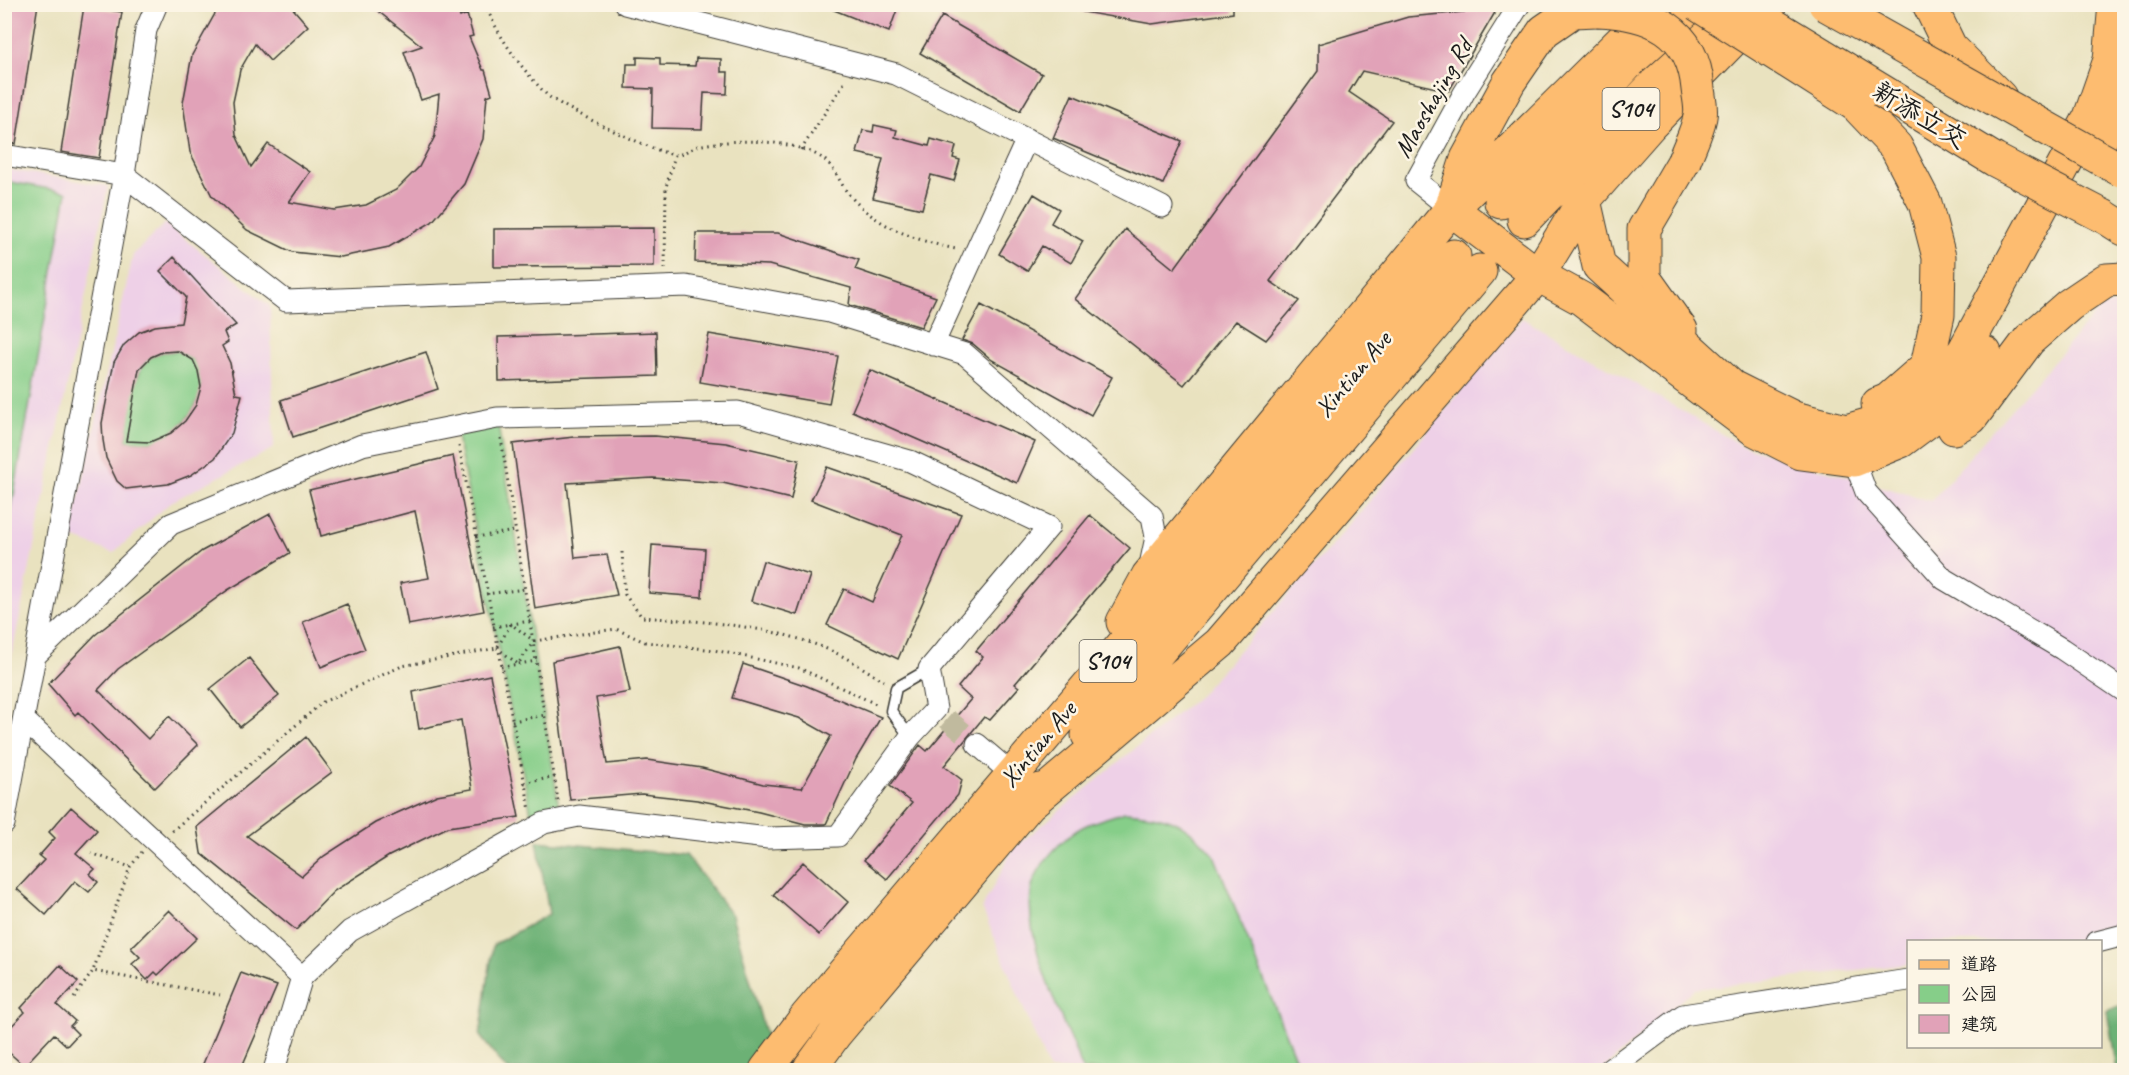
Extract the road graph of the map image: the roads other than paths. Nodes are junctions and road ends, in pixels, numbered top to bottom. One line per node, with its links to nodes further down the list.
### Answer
1 (158, 4): 17 (street)
2 (625, 4): 14 (street)
3 (1520, 4): 20 (street, Maoshajing Rd)
4 (1659, 4): 20 (main road)
5 (1695, 4): 7 (main road, S104); 26 (main road, bridge)
6 (1739, 4): 21 (main road, 新添立交, bridge)
7 (1744, 4)
8 (1767, 4): 18 (main road)
9 (1826, 4): 13 (main road, 新添立交, bridge)
10 (1929, 4): 13 (main road, bridge)
11 (2115, 4): 26 (main road)
12 (2124, 94): 27 (main road)
13 (2014, 111): 16 (main road, 新添立交, bridge)
14 (1027, 139): 19 (street); 24 (street)
15 (4, 155): 17 (street)
16 (2123, 170)
17 (124, 175): 24 (street); 29 (street)
18 (1584, 200): 22 (main road); 25 (main road)
19 (1162, 207)
20 (1451, 208): 22 (main road); 25 (main road, bridge); 28 (main road)
21 (2114, 223)
22 (1538, 275): 27 (main road); 37 (main road)
23 (2124, 279): 27 (main road)
24 (933, 345): 28 (street)
25 (1732, 387): 26 (main road)
26 (1825, 426)
27 (1854, 460): 32 (street)
28 (1148, 576): 31 (main road)
29 (35, 656): 30 (street); 33 (street)
30 (929, 669): 34 (street); 34 (lane)
31 (1092, 680): 36 (main road, Xintian Ave / S104); 37 (main road, Xintian Ave / S104)
32 (2124, 691)
33 (24, 720): 38 (street); 41 (street)
34 (910, 737): 41 (street)
35 (977, 744): 36 (street)
36 (1012, 774): 44 (main road, Xintian Ave / S104)
37 (1027, 806): 45 (main road, Xintian Ave / S104)
38 (4, 824)
39 (2124, 935): 40 (street)
40 (2102, 941)
41 (302, 977): 43 (street)
42 (1907, 980): 46 (street)
43 (274, 1071)
44 (766, 1071)
45 (809, 1071)
46 (1609, 1071)

